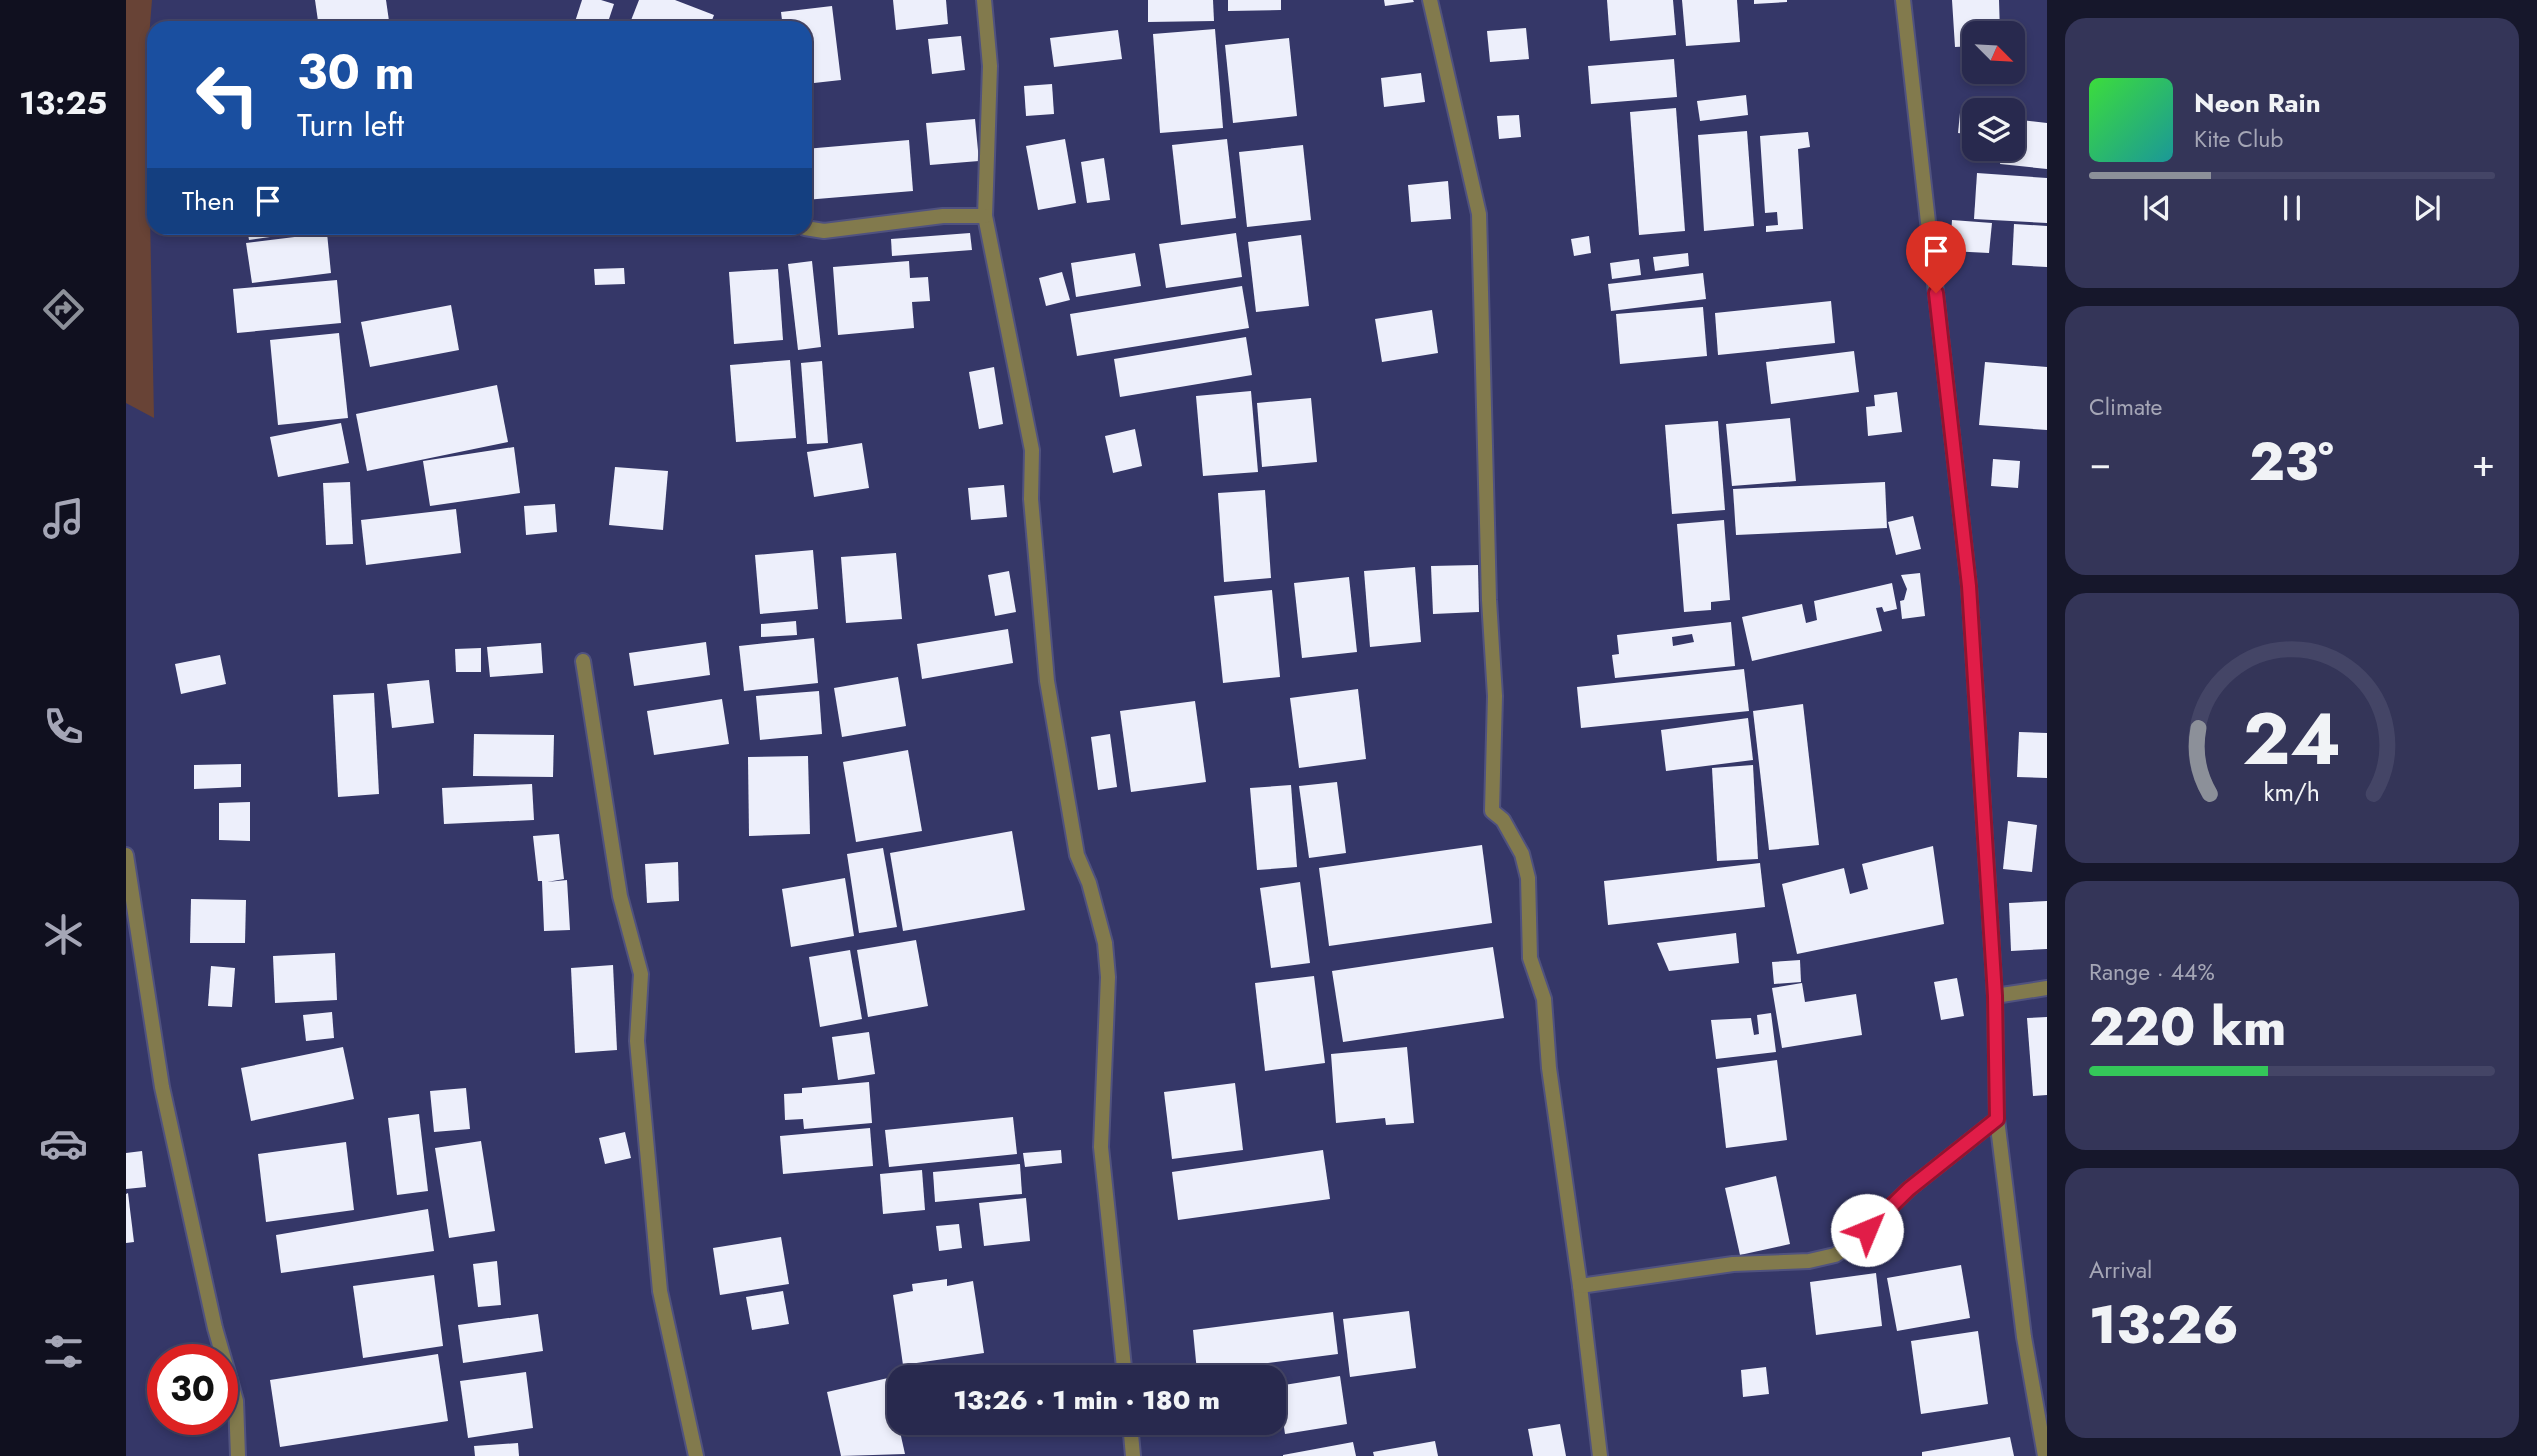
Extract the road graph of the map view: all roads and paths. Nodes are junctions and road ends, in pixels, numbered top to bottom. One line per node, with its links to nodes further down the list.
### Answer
1 (984, 0): 4 (street)
2 (1430, 0): 11 (street)
3 (1903, 0): 9 (street)
4 (985, 216): 5 (street); 12 (street)
5 (812, 229)
6 (583, 661): 15 (street)
7 (126, 856): 14 (street)
8 (2047, 988): 9 (street)
9 (1995, 996): 10 (street)
10 (1997, 1119): 11 (street); 18 (street)
11 (1580, 1286): 17 (street)
12 (1124, 1365)
13 (1130, 1435): 16 (street)
14 (238, 1456)
15 (696, 1456)
16 (1133, 1456)
17 (1600, 1456)
18 (2045, 1456)

